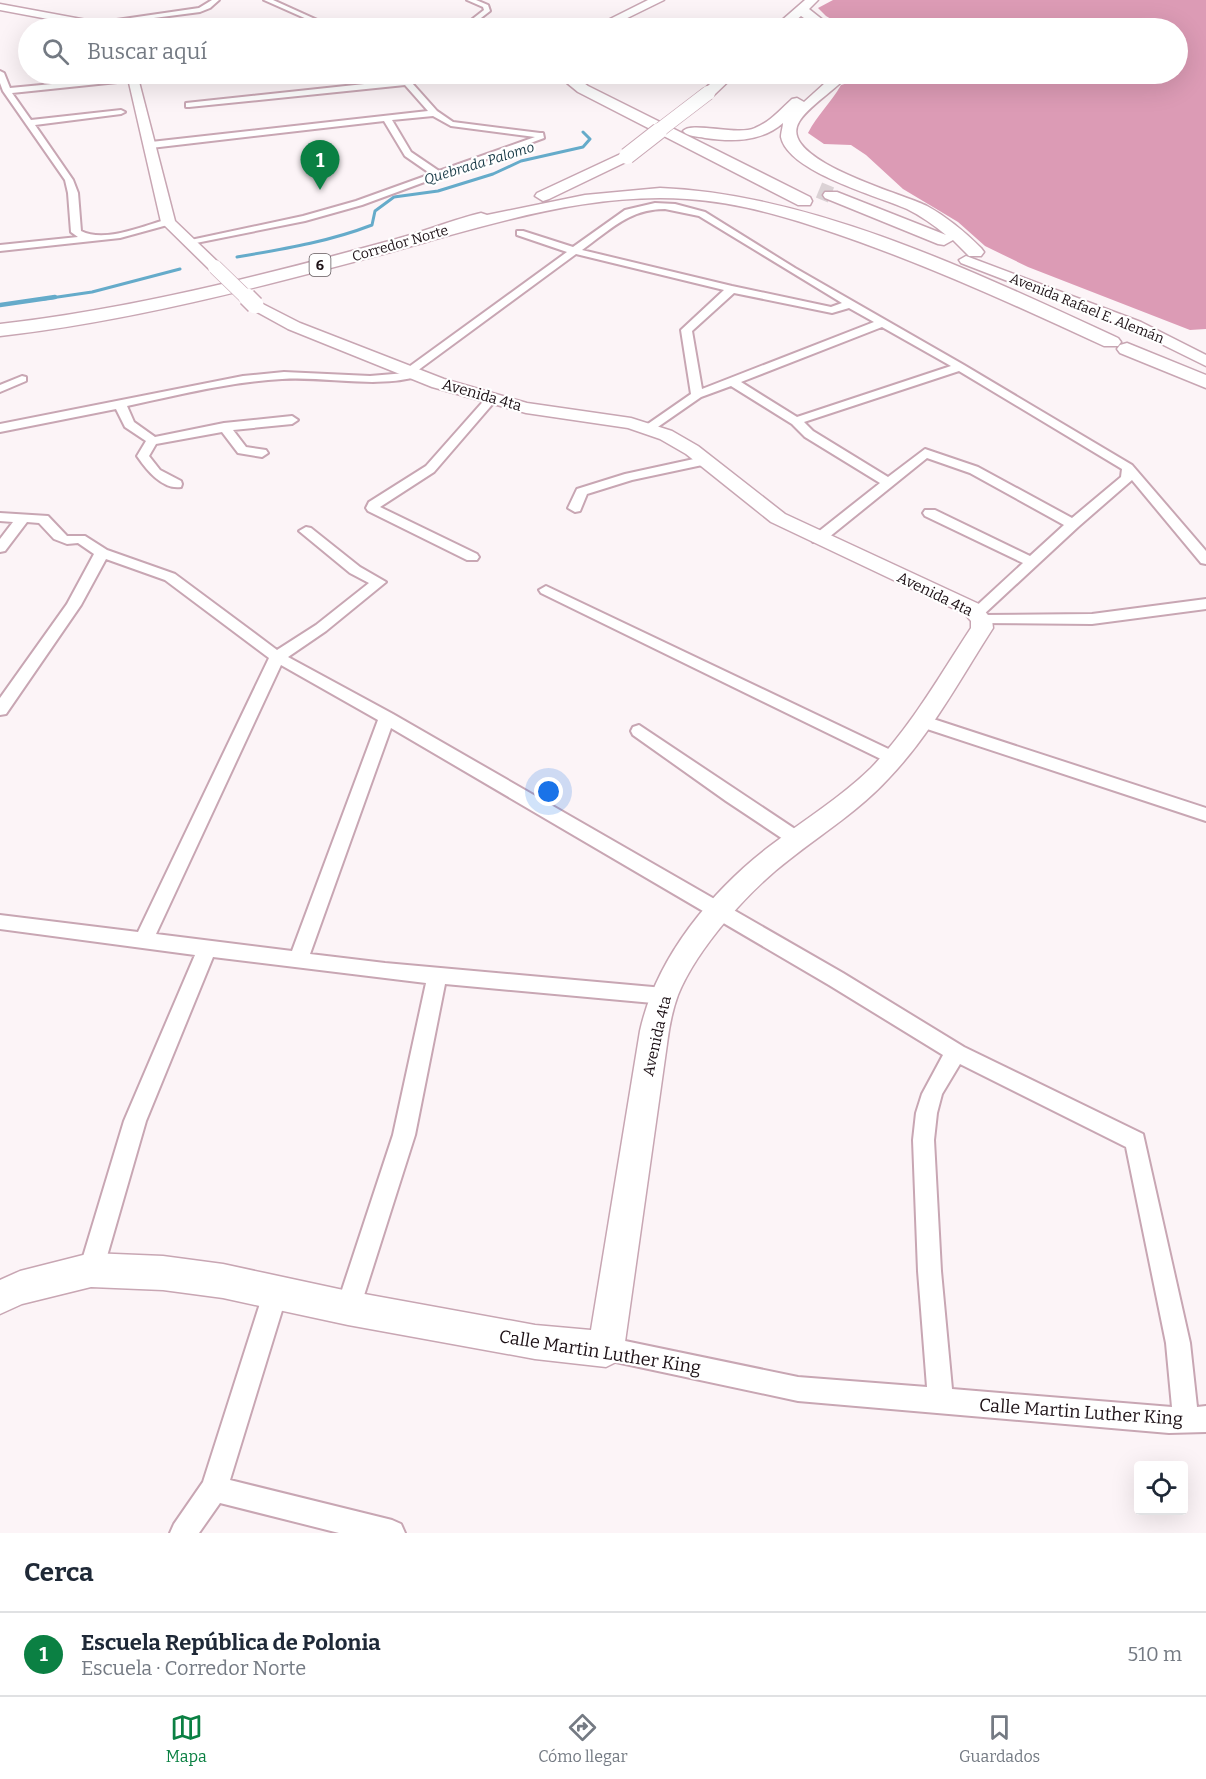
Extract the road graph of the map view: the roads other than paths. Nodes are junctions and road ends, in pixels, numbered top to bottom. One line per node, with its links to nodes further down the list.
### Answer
1 (216, 0): 9 (street)
2 (267, 0): 10 (street)
3 (470, 0): 11 (street)
4 (658, 0): 12 (highway)
5 (667, 0): 13 (highway)
6 (803, 2): 14 (highway); 15 (highway)
7 (0, 7): 8 (street)
8 (60, 18)
9 (138, 18)
10 (309, 18)
11 (478, 18)
12 (619, 18)
13 (630, 18)
14 (783, 18)
15 (810, 18)
16 (0, 73): 27 (street)
17 (61, 84): 27 (street)
18 (135, 84): 35 (street)
19 (389, 84): 29 (street)
20 (410, 84): 31 (street)
21 (576, 84): 47 (highway)
22 (590, 84): 34 (highway)
23 (705, 84): 28 (highway, Corredor Norte / 6)
24 (713, 84): 28 (highway, Corredor Norte / 6)
25 (817, 84): 34 (highway)
26 (831, 84): 47 (highway)
27 (7, 90): 33 (street)
28 (700, 92): 36 (highway, Corredor Norte / 6, bridge)
29 (189, 105)
30 (121, 112): 33 (street)
31 (434, 113): 32 (street); 37 (street)
32 (387, 119): 35 (street); 37 (street)
33 (29, 123): 43 (street)
34 (690, 131): 38 (highway)
35 (151, 145): 40 (street)
36 (621, 154): 41 (highway, Corredor Norte / 6); 50 (highway, Corredor Norte / 6)
37 (438, 175): 44 (street)
38 (798, 181)
39 (831, 195): 47 (highway)
40 (168, 222): 43 (street); 44 (street, Avenida 4ta)
41 (463, 225): 52 (highway, Corredor Norte / 6); 59 (highway)
42 (520, 233): 46 (street)
43 (88, 238): 45 (street)
44 (189, 243): 56 (street, Avenida 4ta, bridge)
45 (0, 248)
46 (575, 251): 48 (street); 49 (street); 56 (street)
47 (970, 256): 53 (street, Avenida Rafael E. Alemán); 54 (street, Avenida Rafael E. Alemán)
48 (732, 289): 49 (street); 61 (street)
49 (850, 304): 51 (street)
50 (0, 321)
51 (882, 323): 55 (street); 58 (street)
52 (0, 330)
53 (1206, 348)
54 (1206, 361)
55 (960, 367): 65 (street); 72 (street)
56 (413, 373): 62 (street, Avenida 4ta); 63 (street)
57 (22, 379): 60 (street)
58 (731, 381): 61 (street); 65 (street)
59 (1206, 382)
60 (0, 389)
61 (697, 395): 68 (street)
62 (492, 398): 68 (street, Avenida 4ta); 84 (street)
63 (120, 404): 67 (street); 69 (street)
64 (292, 420): 66 (street)
65 (796, 421): 73 (street)
66 (224, 427): 69 (street); 70 (street)
67 (0, 428)
68 (648, 428): 71 (street, Avenida 4ta)
69 (152, 441): 74 (street)
70 (262, 453)
71 (704, 461): 75 (street); 81 (street, Avenida 4ta)
72 (1128, 468): 79 (street); 85 (street)
73 (889, 483): 79 (street); 81 (street)
74 (176, 484)
75 (575, 508)
76 (930, 513): 86 (street)
77 (0, 517): 78 (street)
78 (23, 518): 82 (street); 83 (street)
79 (1073, 524): 86 (street)
80 (306, 531): 90 (street)
81 (818, 539): 89 (street, Avenida 4ta)
82 (0, 548)
83 (102, 553): 90 (street); 91 (street)
84 (472, 557)
85 (1206, 560)
86 (1032, 562): 89 (street)
87 (546, 590): 95 (street)
88 (1206, 604): 89 (street)
89 (979, 616): 93 (street, Avenida 4ta)
90 (277, 657): 92 (street); 100 (street)
91 (0, 710)
92 (387, 718): 98 (street); 102 (street)
93 (921, 721): 95 (street, Avenida 4ta); 96 (street)
94 (639, 731): 97 (street)
95 (893, 758): 97 (street, Avenida 4ta)
96 (1206, 815)
97 (798, 840): 98 (street, Avenida 4ta)
98 (720, 913): 104 (street, Avenida 4ta); 105 (street)
99 (2, 926): 100 (street)
100 (143, 941): 101 (street)
101 (207, 949): 102 (street); 106 (street)
102 (299, 958): 103 (street)
103 (438, 975): 104 (street); 109 (street)
104 (664, 996): 110 (street, Avenida 4ta)
105 (957, 1053): 111 (street); 112 (street)
106 (91, 1270): 107 (street, Calle Martin Luther King); 108 (street, Calle Martin Luther King)
107 (276, 1291): 109 (street, Calle Martin Luther King); 113 (street)
108 (0, 1297)
109 (348, 1308): 110 (street, Calle Martin Luther King)
110 (606, 1350): 111 (street, Calle Martin Luther King)
111 (941, 1402): 112 (street, Calle Martin Luther King)
112 (1196, 1419)
113 (214, 1489): 114 (street); 115 (street)
114 (183, 1533)
115 (392, 1533)

